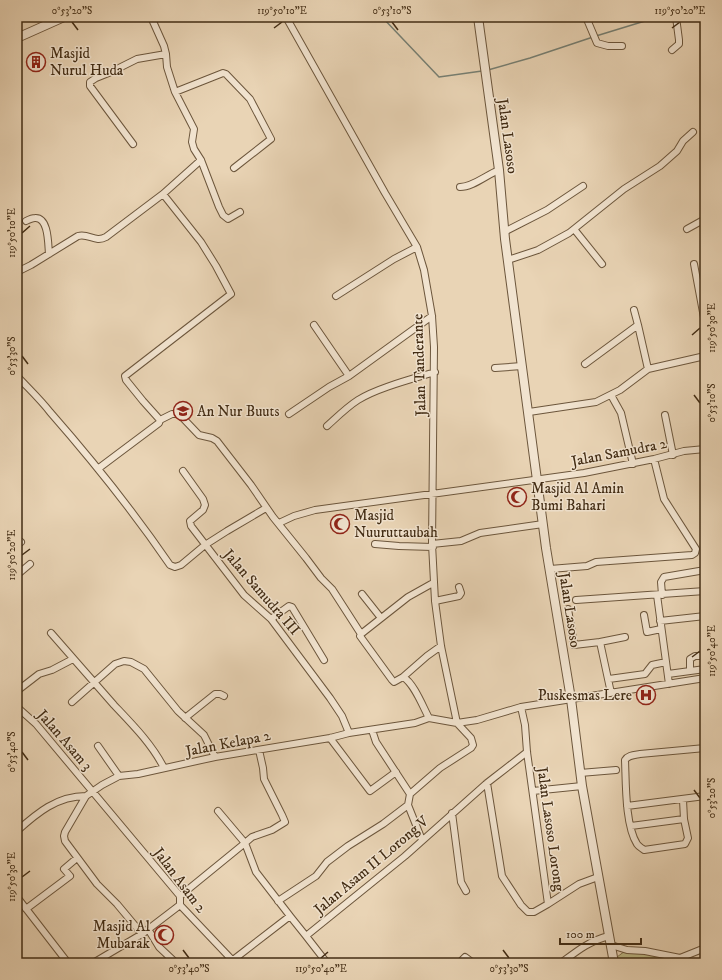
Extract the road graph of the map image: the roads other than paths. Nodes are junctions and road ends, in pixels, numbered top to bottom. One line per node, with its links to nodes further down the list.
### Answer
1 (64, 17): 7 (street)
2 (151, 17): 10 (street)
3 (286, 17): 26 (street, Jalan Tanderante)
4 (478, 17): 16 (street, Jalan Lasoso)
5 (586, 17): 8 (street)
6 (676, 17): 9 (street)
7 (17, 38)
8 (622, 46)
9 (672, 50)
10 (166, 54): 11 (street); 13 (street)
11 (175, 92): 14 (street); 15 (street)
12 (693, 132): 23 (street)
13 (133, 144)
14 (201, 160): 19 (street); 20 (street)
15 (234, 168)
16 (499, 170): 18 (street); 25 (street, Jalan Lasoso)
17 (583, 186): 25 (street)
18 (460, 187)
19 (163, 194): 27 (street); 50 (street)
20 (240, 212)
21 (705, 219): 24 (street)
22 (26, 221): 27 (street)
23 (574, 229): 28 (street); 29 (street)
24 (687, 229)
25 (504, 232): 28 (street, Jalan Lasoso)
26 (417, 247): 32 (street); 34 (street, Jalan Tanderante)
27 (49, 254): 31 (street)
28 (508, 260): 40 (street, Jalan Lasoso)
29 (602, 264)
30 (694, 264): 35 (street)
31 (17, 272)
32 (336, 296)
33 (634, 310): 37 (street)
34 (432, 316): 43 (street, Jalan Tanderante); 45 (street)
35 (705, 323)
36 (314, 325): 45 (street)
37 (638, 325): 39 (street); 42 (street)
38 (705, 356): 42 (street)
39 (585, 364)
40 (522, 366): 41 (street); 47 (street, Jalan Lasoso)
41 (495, 368)
42 (648, 369): 46 (street)
43 (435, 372): 51 (street); 59 (street, Jalan Tanderante)
44 (17, 376): 56 (street)
45 (349, 376): 48 (street)
46 (611, 395): 47 (street); 55 (street)
47 (529, 412): 58 (street, Jalan Lasoso)
48 (289, 414)
49 (665, 415): 53 (street)
50 (160, 420): 56 (street); 60 (street)
51 (327, 426)
52 (705, 449): 53 (street, Jalan Samudra 2)
53 (673, 455): 54 (street, Jalan Samudra 2)
54 (654, 459): 55 (street, Jalan Samudra 2); 67 (street)
55 (632, 464): 58 (street, Jalan Samudra 2)
56 (99, 468): 64 (street)
57 (184, 471): 64 (street, Jalan Samudra III)
58 (537, 480): 59 (street); 62 (street, Jalan Lasoso)
59 (433, 494): 61 (street); 65 (street, Jalan Tanderante)
60 (266, 508): 61 (street); 64 (street)
61 (279, 523): 85 (street)
62 (542, 524): 65 (street); 67 (street, Jalan Lasoso)
63 (375, 544): 65 (street)
64 (205, 545): 81 (street, Jalan Samudra III)
65 (433, 545): 70 (street, Jalan Tanderante)
66 (30, 564): 69 (street)
67 (550, 569): 104 (street, Jalan Lasoso)
68 (705, 570): 74 (street)
69 (17, 575)
70 (433, 583): 76 (street, Jalan Tanderante); 80 (street)
71 (459, 587): 76 (street)
72 (705, 591): 74 (street)
73 (362, 594): 80 (street)
74 (659, 595): 75 (street); 82 (street)
75 (576, 600)
76 (435, 601): 88 (street, Jalan Tanderante)
77 (568, 609): 87 (street)
78 (644, 615): 83 (street)
79 (705, 616): 82 (street)
80 (381, 618): 85 (street)
81 (271, 619): 91 (street); 112 (street, Jalan Samudra III)
82 (660, 621): 83 (street)
83 (661, 629): 92 (street)
84 (51, 633): 90 (street)
85 (362, 634): 96 (street)
86 (625, 637): 87 (street)
87 (600, 642): 98 (street)
88 (441, 646): 96 (street); 110 (street, Jalan Tanderante)
89 (702, 656): 94 (street)
90 (73, 659): 99 (street); 101 (street)
91 (324, 660)
92 (666, 662): 95 (street); 98 (street)
93 (705, 669): 94 (street)
94 (690, 671): 95 (street)
95 (668, 674): 100 (street)
96 (403, 677): 109 (street)
97 (705, 678): 100 (street, Jalan Kelapa 2)
98 (609, 679): 102 (street)
99 (94, 682): 105 (street); 108 (street); 119 (street)
100 (670, 684): 102 (street, Jalan Kelapa 2)
101 (17, 691)
102 (611, 693): 104 (street, Jalan Kelapa 2)
103 (224, 696): 108 (street)
104 (571, 699): 107 (street, Jalan Kelapa 2); 122 (street, Jalan Lasoso)
105 (72, 702)
106 (17, 707): 126 (street, Jalan Asam 3)
107 (521, 707): 110 (street, Jalan Kelapa 2); 117 (street, Jalan Lasoso Lorong)
108 (185, 718): 118 (street)
109 (429, 718): 110 (street, Jalan Kelapa 2); 111 (street, Jalan Kelapa 2)
110 (457, 723): 128 (street)
111 (372, 730): 112 (street, Jalan Kelapa 2); 121 (street)
112 (350, 733): 113 (street, Jalan Kelapa 2)
113 (330, 738): 116 (street, Jalan Kelapa 2); 121 (street)
114 (98, 746): 123 (street)
115 (705, 748): 133 (street)
116 (259, 750): 118 (street, Jalan Kelapa 2); 140 (street)
117 (527, 752): 124 (street, Jalan Asam II Lorong V); 127 (street, Jalan Lasoso Lorong)
118 (216, 757): 119 (street, Jalan Kelapa 2)
119 (164, 768): 123 (street, Jalan Kelapa 2)
120 (616, 770): 122 (street)
121 (396, 772): 128 (street)
122 (580, 773): 125 (street, Jalan Lasoso)
123 (119, 776): 126 (street, Jalan Kelapa 2)
124 (487, 783): 135 (street, Jalan Asam II Lorong V); 147 (street)
125 (582, 786): 127 (street); 142 (street, Jalan Lasoso)
126 (92, 791): 129 (street, Jalan Kelapa 2); 144 (street, Jalan Asam 2)
127 (533, 791): 147 (street, Jalan Lasoso Lorong)
128 (410, 794): 132 (street)
129 (86, 796): 138 (street); 141 (street)
130 (705, 796): 131 (street)
131 (683, 800): 133 (street); 136 (street)
132 (408, 805): 139 (street); 146 (street)
133 (627, 806): 137 (street)
134 (218, 811): 140 (street)
135 (452, 813): 139 (street, Jalan Asam II Lorong V); 143 (street)
136 (684, 819): 137 (street); 137 (street)
137 (631, 826)
138 (17, 831)
139 (422, 840): 153 (street, Jalan Asam II Lorong V)
140 (245, 843): 144 (street); 146 (street)
141 (77, 858): 149 (street); 152 (street)
142 (598, 877): 147 (street, Jalan Lasoso Lorong); 154 (street, Jalan Lasoso)
143 (466, 891)
144 (180, 896): 148 (street, Jalan Asam 2)
145 (17, 897): 149 (street)
146 (278, 901): 150 (street)
147 (548, 904)
148 (180, 905): 151 (street); 158 (street, Jalan Asam 2)
149 (26, 909): 159 (street)
150 (290, 916): 153 (street); 158 (street)
151 (148, 929): 152 (street); 161 (street)
152 (142, 934): 160 (street)
153 (306, 936): 162 (street)
154 (610, 936): 155 (street, Jalan Lasoso); 165 (street)
155 (611, 945): 157 (street); 166 (street, Jalan Lasoso)
156 (705, 948): 157 (street)
157 (681, 960)
158 (234, 962)
159 (68, 963)
160 (93, 963)
161 (176, 963)
162 (327, 963)
163 (459, 963): 164 (street)
164 (473, 963)
165 (560, 963)
166 (614, 963)

